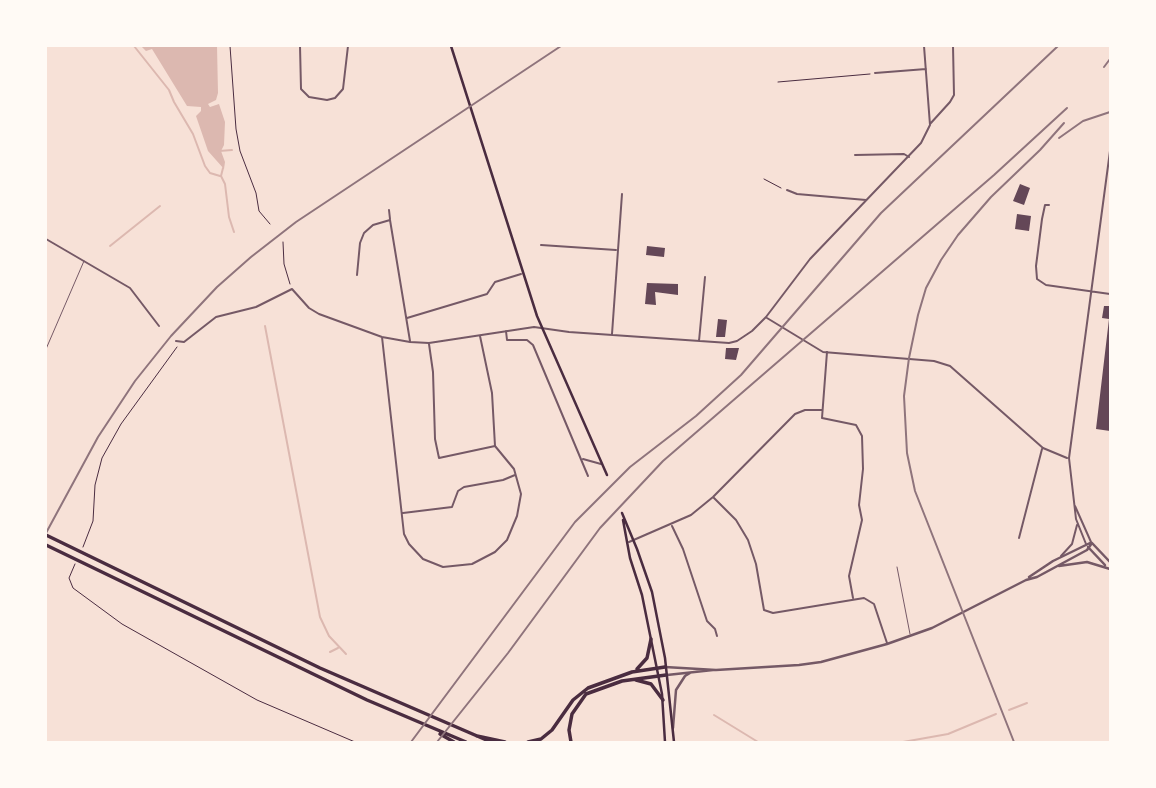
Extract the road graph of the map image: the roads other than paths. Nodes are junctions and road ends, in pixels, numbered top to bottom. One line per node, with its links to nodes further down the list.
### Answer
1 (300, 46): 2 (street)
2 (348, 46)
3 (451, 46): 22 (main road)
4 (924, 46): 6 (street)
5 (953, 46): 8 (street)
6 (926, 69): 7 (street); 8 (street)
7 (876, 74)
8 (930, 125): 11 (street)
9 (1111, 151): 25 (street)
10 (855, 155): 11 (street)
11 (910, 157): 14 (street)
12 (787, 190): 14 (street)
13 (622, 194): 20 (street)
14 (867, 200): 27 (street)
15 (1049, 205): 25 (street)
16 (389, 210): 17 (street)
17 (390, 220): 23 (street); 28 (street)
18 (46, 239): 21 (street)
19 (541, 245): 20 (street)
20 (617, 250): 33 (street)
21 (84, 261): 29 (street); 39 (lane)
22 (522, 274): 28 (street); 30 (main road)
23 (357, 275)
24 (705, 277): 36 (street)
25 (1092, 292): 26 (street); 44 (street)
26 (1111, 294)
27 (766, 317): 36 (street); 40 (street)
28 (407, 318): 37 (street)
29 (159, 326)
30 (542, 328): 31 (street); 33 (street); 46 (main road)
31 (506, 330): 32 (street); 45 (street)
32 (480, 335): 38 (street); 42 (street)
33 (612, 335): 36 (street)
34 (382, 337): 35 (street); 37 (street); 52 (street)
35 (176, 341)
36 (699, 341)
37 (410, 342): 38 (street)
38 (429, 343): 42 (street)
39 (46, 349)
40 (827, 352): 41 (street); 43 (street)
41 (822, 410): 50 (street); 69 (street)
42 (495, 446): 47 (street)
43 (1043, 449): 44 (street); 56 (street)
44 (1069, 458): 51 (street)
45 (582, 459): 46 (street); 49 (street)
46 (602, 464): 48 (main road)
47 (516, 475): 52 (street); 52 (street)
48 (607, 475)
49 (588, 476)
50 (713, 496): 54 (street); 69 (street)
51 (1074, 501): 53 (street); 59 (street)
52 (401, 513)
53 (1077, 524): 60 (street); 63 (street)
54 (672, 525): 57 (street); 70 (street)
55 (46, 535): 85 (highway)
56 (1019, 538)
57 (634, 541): 58 (street); 58 (main road); 74 (main road)
58 (628, 543): 72 (main road)
59 (1092, 543): 60 (street); 62 (street); 64 (street)
60 (1086, 544): 62 (street); 63 (street)
61 (46, 545): 84 (highway)
62 (1089, 549): 66 (street); 67 (street)
63 (1058, 558): 68 (street)
64 (1111, 562)
65 (897, 567): 71 (lane)
66 (1056, 567): 67 (street); 68 (street)
67 (1110, 569)
68 (1026, 580): 71 (street)
69 (853, 599): 73 (street)
70 (717, 636)
71 (910, 636): 73 (street)
72 (651, 639): 75 (main road); 77 (highway)
73 (887, 645): 76 (street)
74 (666, 667): 75 (highway); 76 (street); 80 (main road)
75 (657, 668): 77 (highway); 79 (main road)
76 (716, 670): 78 (street)
77 (632, 672): 90 (highway)
78 (690, 673): 80 (street); 83 (street)
79 (658, 675): 80 (highway); 81 (highway); 82 (main road)
80 (666, 675): 83 (main road)
81 (631, 679): 82 (highway); 91 (highway)
82 (663, 700): 92 (main road)
83 (673, 728): 93 (main road)
84 (432, 729): 86 (highway); 87 (highway)
85 (475, 736): 88 (highway); 89 (highway)
86 (454, 743)
87 (466, 743)
88 (491, 743)
89 (505, 743)
90 (528, 743)
91 (571, 743)
92 (666, 743)
93 (674, 743)

